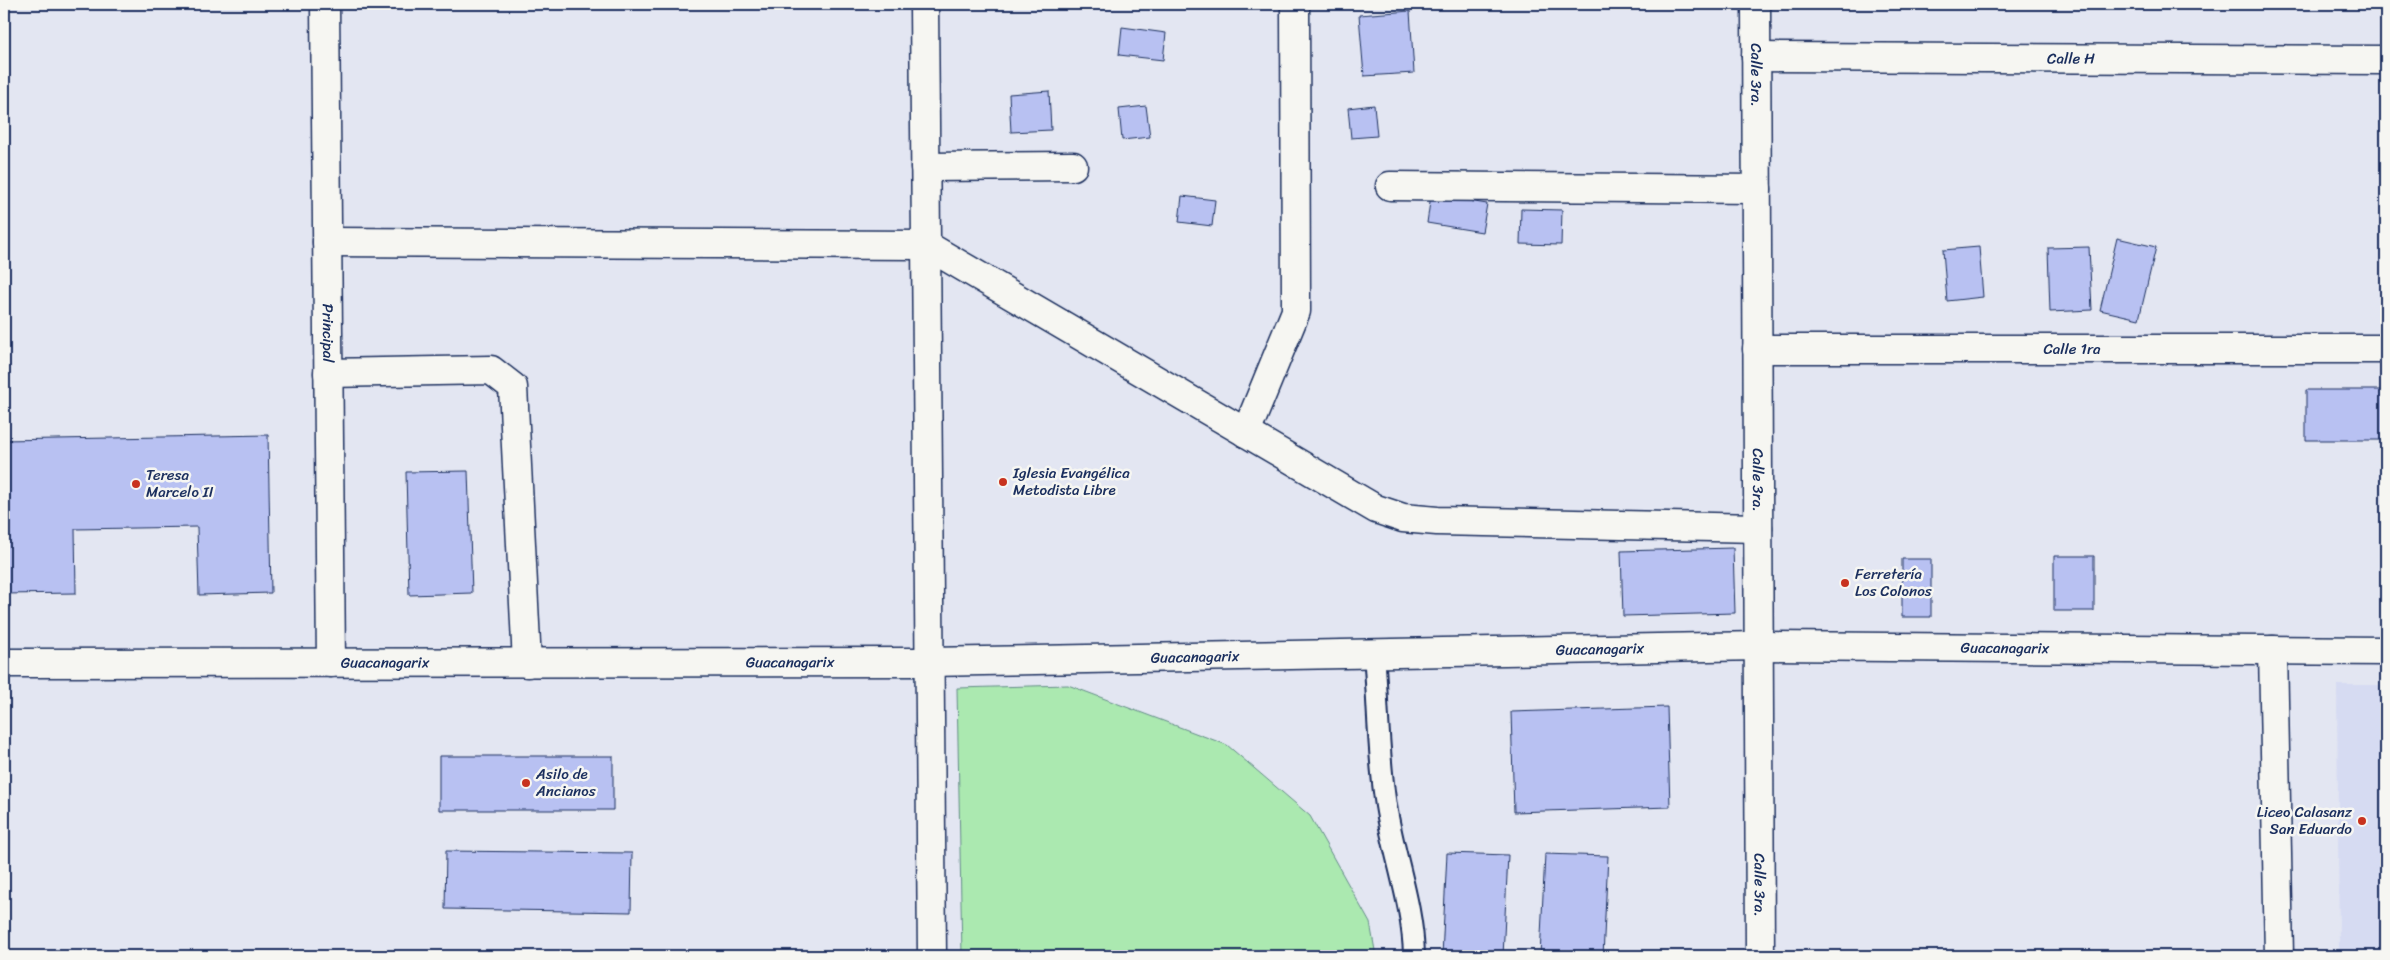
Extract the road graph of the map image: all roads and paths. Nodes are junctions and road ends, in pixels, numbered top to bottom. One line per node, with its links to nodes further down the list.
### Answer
1 (325, 4): 11 (street, Principal)
2 (924, 4): 8 (street)
3 (1295, 4): 16 (street)
4 (1756, 4): 5 (street, Calle 3ra.)
5 (1756, 57): 6 (street, Calle H); 10 (street, Calle 3ra.)
6 (2386, 60)
7 (1073, 166): 8 (street)
8 (925, 167): 12 (street)
9 (1390, 186): 10 (street)
10 (1757, 188): 14 (street, Calle 3ra.)
11 (327, 242): 12 (street); 15 (street, Principal)
12 (926, 245): 16 (street); 22 (street)
13 (2386, 348): 14 (street, Calle 1ra)
14 (1757, 349): 17 (street, Calle 3ra.)
15 (328, 373): 24 (street, Principal); 25 (street)
16 (1246, 433): 17 (street)
17 (1758, 528): 18 (street, Calle 3ra.)
18 (1759, 646): 19 (street, Guacanagarix); 21 (street, Guacanagarix); 28 (street, Calle 3ra.)
19 (2273, 650): 20 (street, Guacanagarix); 29 (street)
20 (2386, 651)
21 (1374, 653): 22 (street, Guacanagarix); 27 (lane)
22 (929, 662): 25 (street, Guacanagarix); 26 (street)
23 (4, 663): 24 (street, Guacanagarix)
24 (331, 663): 25 (street, Guacanagarix)
25 (527, 663)
26 (932, 956)
27 (1414, 956)
28 (1760, 956)
29 (2278, 956)

